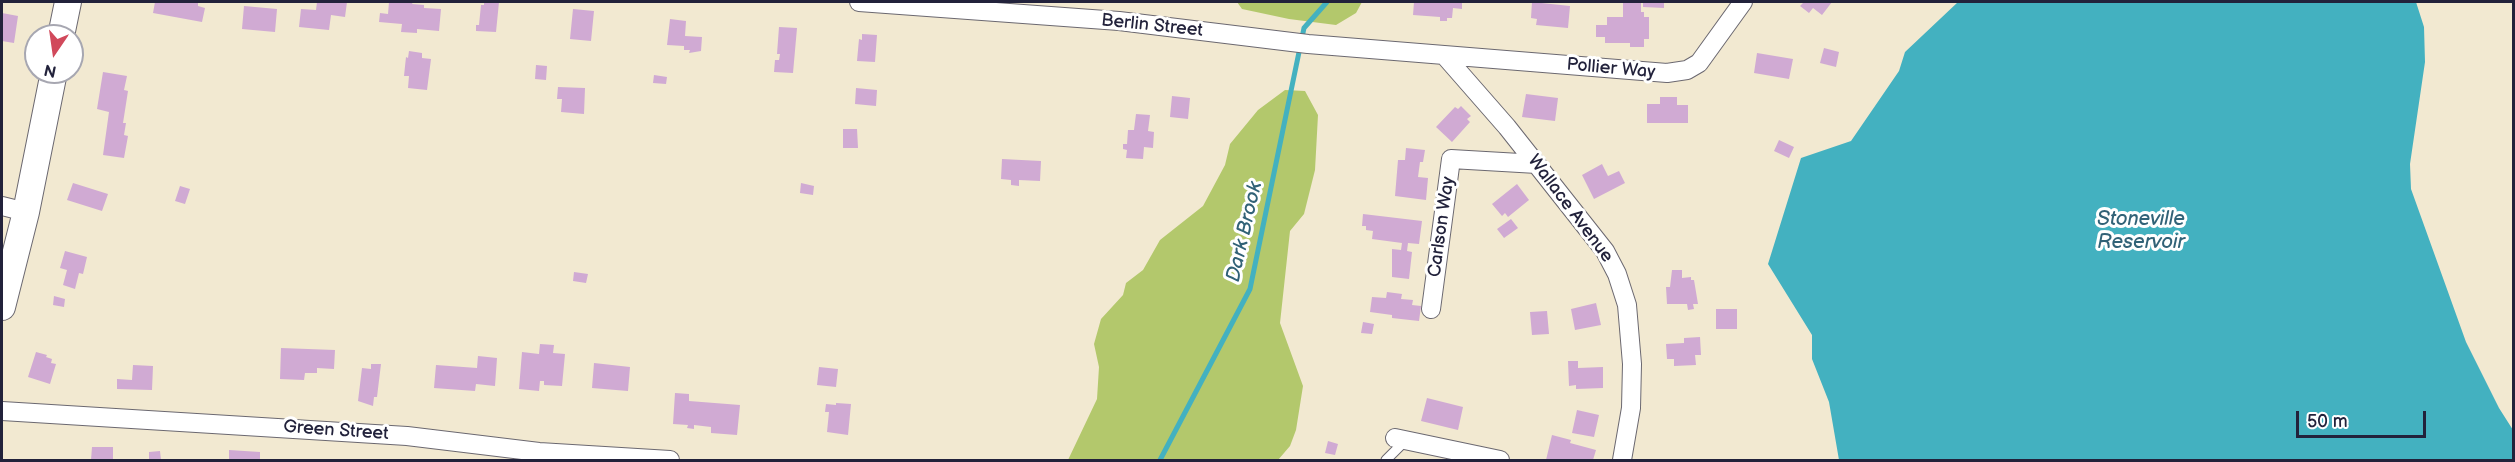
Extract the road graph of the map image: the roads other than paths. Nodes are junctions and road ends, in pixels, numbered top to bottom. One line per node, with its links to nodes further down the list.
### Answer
1 (68, 2): 4 (main road)
2 (859, 2): 5 (street, Berlin Street)
3 (1743, 2): 5 (street, Pollier Way)
4 (63, 24)
5 (1444, 55): 7 (street, Wallace Avenue)
6 (50, 84): 8 (main road)
7 (1537, 164): 10 (street, Carlson Way); 16 (street, Wallace Avenue)
8 (14, 209): 9 (main road)
9 (2, 307)
10 (1431, 309)
11 (2, 411): 13 (street, Green Street)
12 (1400, 439): 14 (lane); 15 (street)
13 (670, 460)
14 (1386, 460)
15 (1500, 460)
16 (1622, 460)

